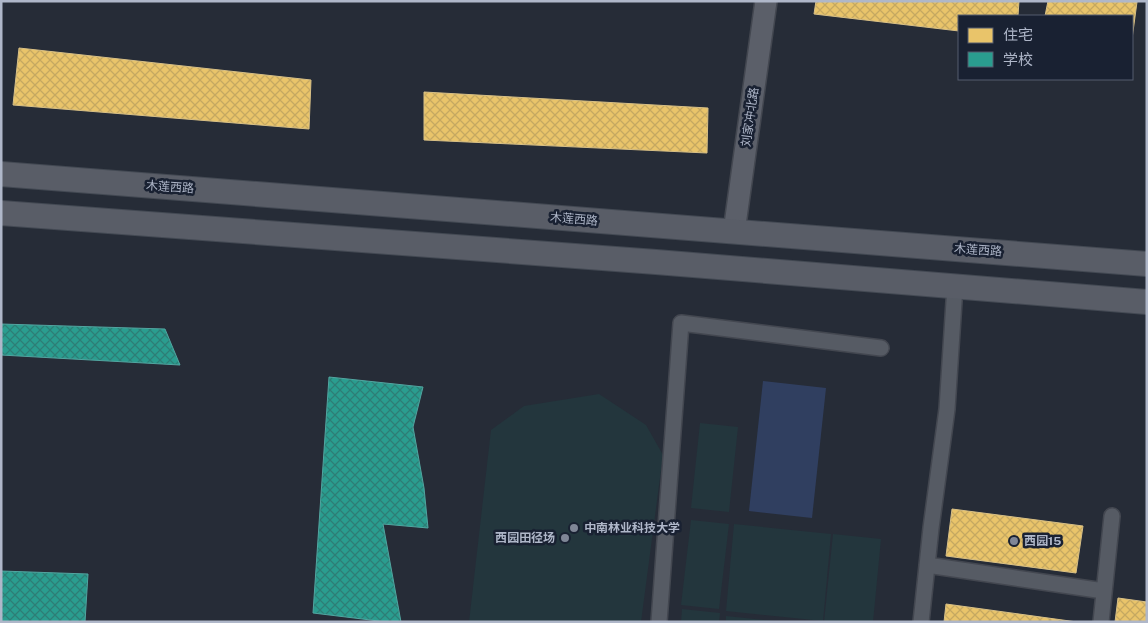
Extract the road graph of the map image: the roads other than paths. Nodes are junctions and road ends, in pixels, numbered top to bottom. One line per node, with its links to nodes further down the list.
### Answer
1 (756, 1): 5 (main road, 刘家冲北路)
2 (766, 1): 5 (main road, 刘家冲北路)
3 (1, 174): 5 (main road, 木莲西路)
4 (1, 213): 7 (main road)
5 (730, 232): 6 (main road, 木莲西路)
6 (1147, 264)
7 (955, 286): 8 (main road); 11 (street)
8 (1147, 302)
9 (881, 348): 13 (street)
10 (1112, 516): 12 (street)
11 (927, 564): 12 (street); 14 (street)
12 (1104, 591): 15 (street)
13 (659, 622)
14 (921, 622)
15 (1101, 622)

